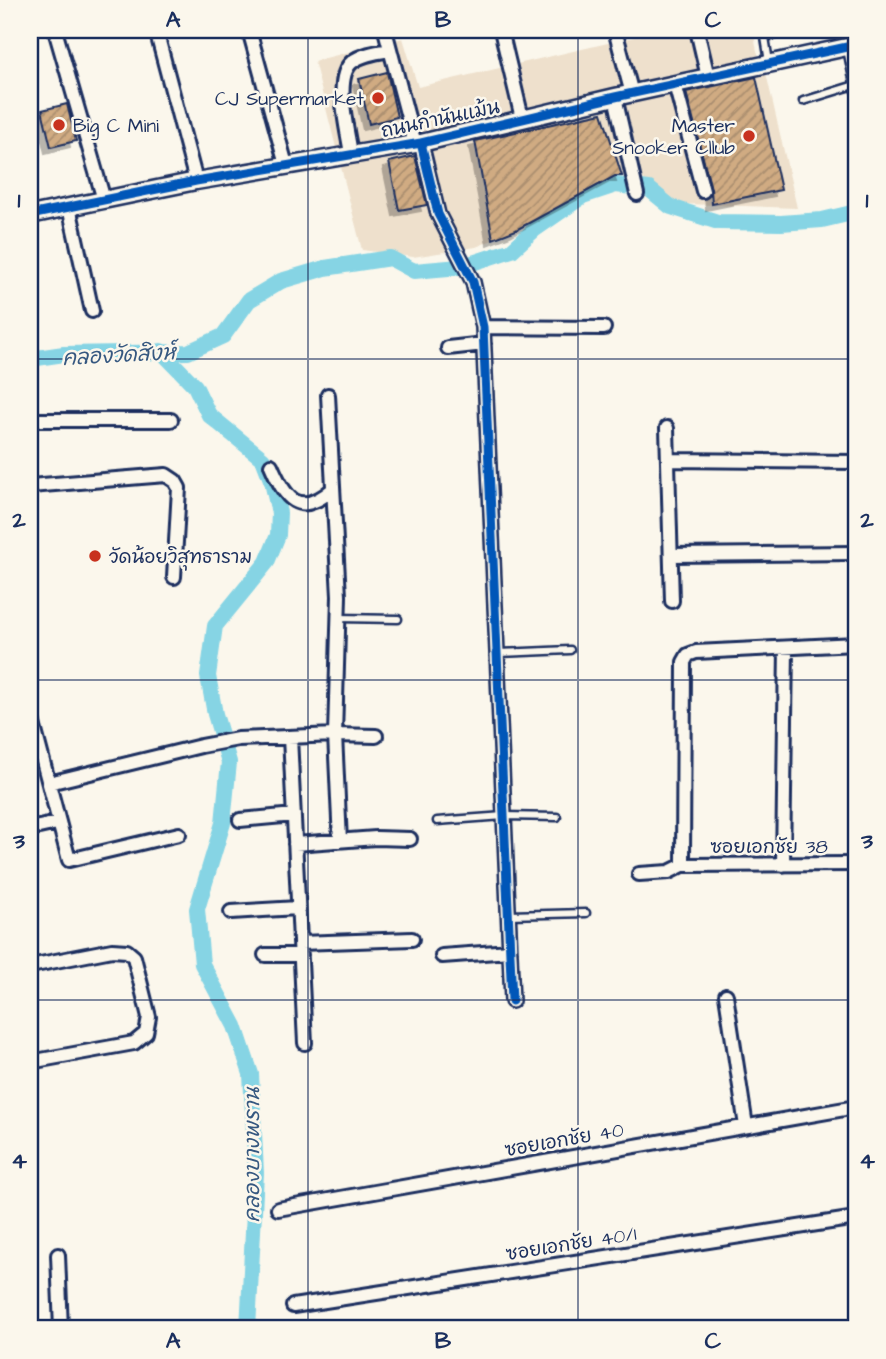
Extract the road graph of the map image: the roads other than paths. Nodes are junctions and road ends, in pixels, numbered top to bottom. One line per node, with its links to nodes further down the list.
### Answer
1 (55, 30): 27 (street)
2 (156, 30): 24 (street)
3 (249, 30): 23 (street)
4 (385, 30): 11 (street)
5 (501, 30): 20 (street)
6 (615, 30): 17 (street)
7 (697, 30): 13 (street)
8 (798, 30): 9 (lane)
9 (764, 34): 12 (lane)
10 (852, 46): 12 (street, ถนนกำนันแม้น); 15 (lane)
11 (390, 50): 21 (street); 22 (street)
12 (769, 64): 13 (street, ถนนกำนันแม้น)
13 (708, 77): 14 (street, ถนนกำนันแม้น)
14 (675, 84): 17 (street, ถนนกำนันแม้น); 25 (street)
15 (855, 85): 16 (lane); 19 (lane)
16 (856, 93)
17 (632, 94): 18 (street, ถนนกำนันแม้น)
18 (615, 97): 20 (street, ถนนกำนันแม้น); 26 (street)
19 (803, 101)
20 (522, 118): 21 (street, ถนนกำนันแม้น)
21 (418, 143): 22 (street, ถนนกำนันแม้น); 31 (street)
22 (351, 154): 23 (street, ถนนกำนันแม้น)
23 (286, 165): 24 (street, ถนนกำนันแม้น)
24 (196, 181): 27 (street, ถนนกำนันแม้น)
25 (703, 191)
26 (637, 194)
27 (104, 200): 28 (street, ถนนกำนันแม้น)
28 (69, 208): 29 (street, ถนนกำนันแม้น); 30 (street)
29 (30, 215)
30 (92, 311)
31 (483, 327): 32 (street); 33 (street)
32 (604, 328)
33 (484, 344): 34 (street); 53 (street)
34 (448, 348)
35 (328, 395): 43 (street)
36 (30, 420): 37 (street)
37 (171, 420)
38 (667, 428): 39 (street)
39 (669, 460): 40 (street); 45 (street)
40 (856, 462)
41 (271, 465): 43 (street)
42 (30, 486): 46 (street)
43 (333, 489): 48 (street)
44 (856, 553): 45 (street)
45 (671, 555): 47 (street)
46 (174, 577)
47 (672, 601)
48 (338, 618): 49 (lane); 55 (street)
49 (398, 619)
50 (856, 645): 51 (street)
51 (786, 648): 71 (street); 72 (street)
52 (570, 650): 53 (lane)
53 (498, 653): 60 (street)
54 (30, 712): 58 (street)
55 (335, 735): 56 (street); 57 (street); 68 (street)
56 (376, 736)
57 (290, 737): 58 (street); 59 (street)
58 (49, 783): 64 (street)
59 (293, 815): 62 (street); 69 (street)
60 (504, 816): 61 (lane); 63 (lane); 77 (street)
61 (557, 817)
62 (240, 820)
63 (437, 821)
64 (57, 822): 65 (street); 66 (street)
65 (30, 829)
66 (179, 834)
67 (410, 839): 68 (street)
68 (340, 841): 69 (street)
69 (295, 844): 74 (street)
70 (856, 864): 72 (street, ซอยเอกชัย 38)
71 (683, 865): 72 (street, ซอยเอกชัย 38); 73 (street, ซอยเอกชัย 38)
72 (783, 865)
73 (639, 874)
74 (298, 908): 75 (street); 79 (street)
75 (231, 912)
76 (586, 913): 77 (lane)
77 (509, 915): 80 (street)
78 (412, 939): 79 (street)
79 (300, 949): 81 (street); 86 (street)
80 (510, 951): 82 (street); 85 (street)
81 (265, 955)
82 (442, 956)
83 (30, 966): 87 (street)
84 (726, 995): 89 (street)
85 (512, 1001)
86 (306, 1042)
87 (30, 1062)
88 (856, 1107): 89 (street, ซอยเอกชัย 40)
89 (746, 1126): 90 (street, ซอยเอกชัย 40)
90 (278, 1209)
91 (856, 1218): 93 (street, ซอยเอกชัย 40/1)
92 (58, 1255): 94 (street)
93 (293, 1306)
94 (61, 1329)

